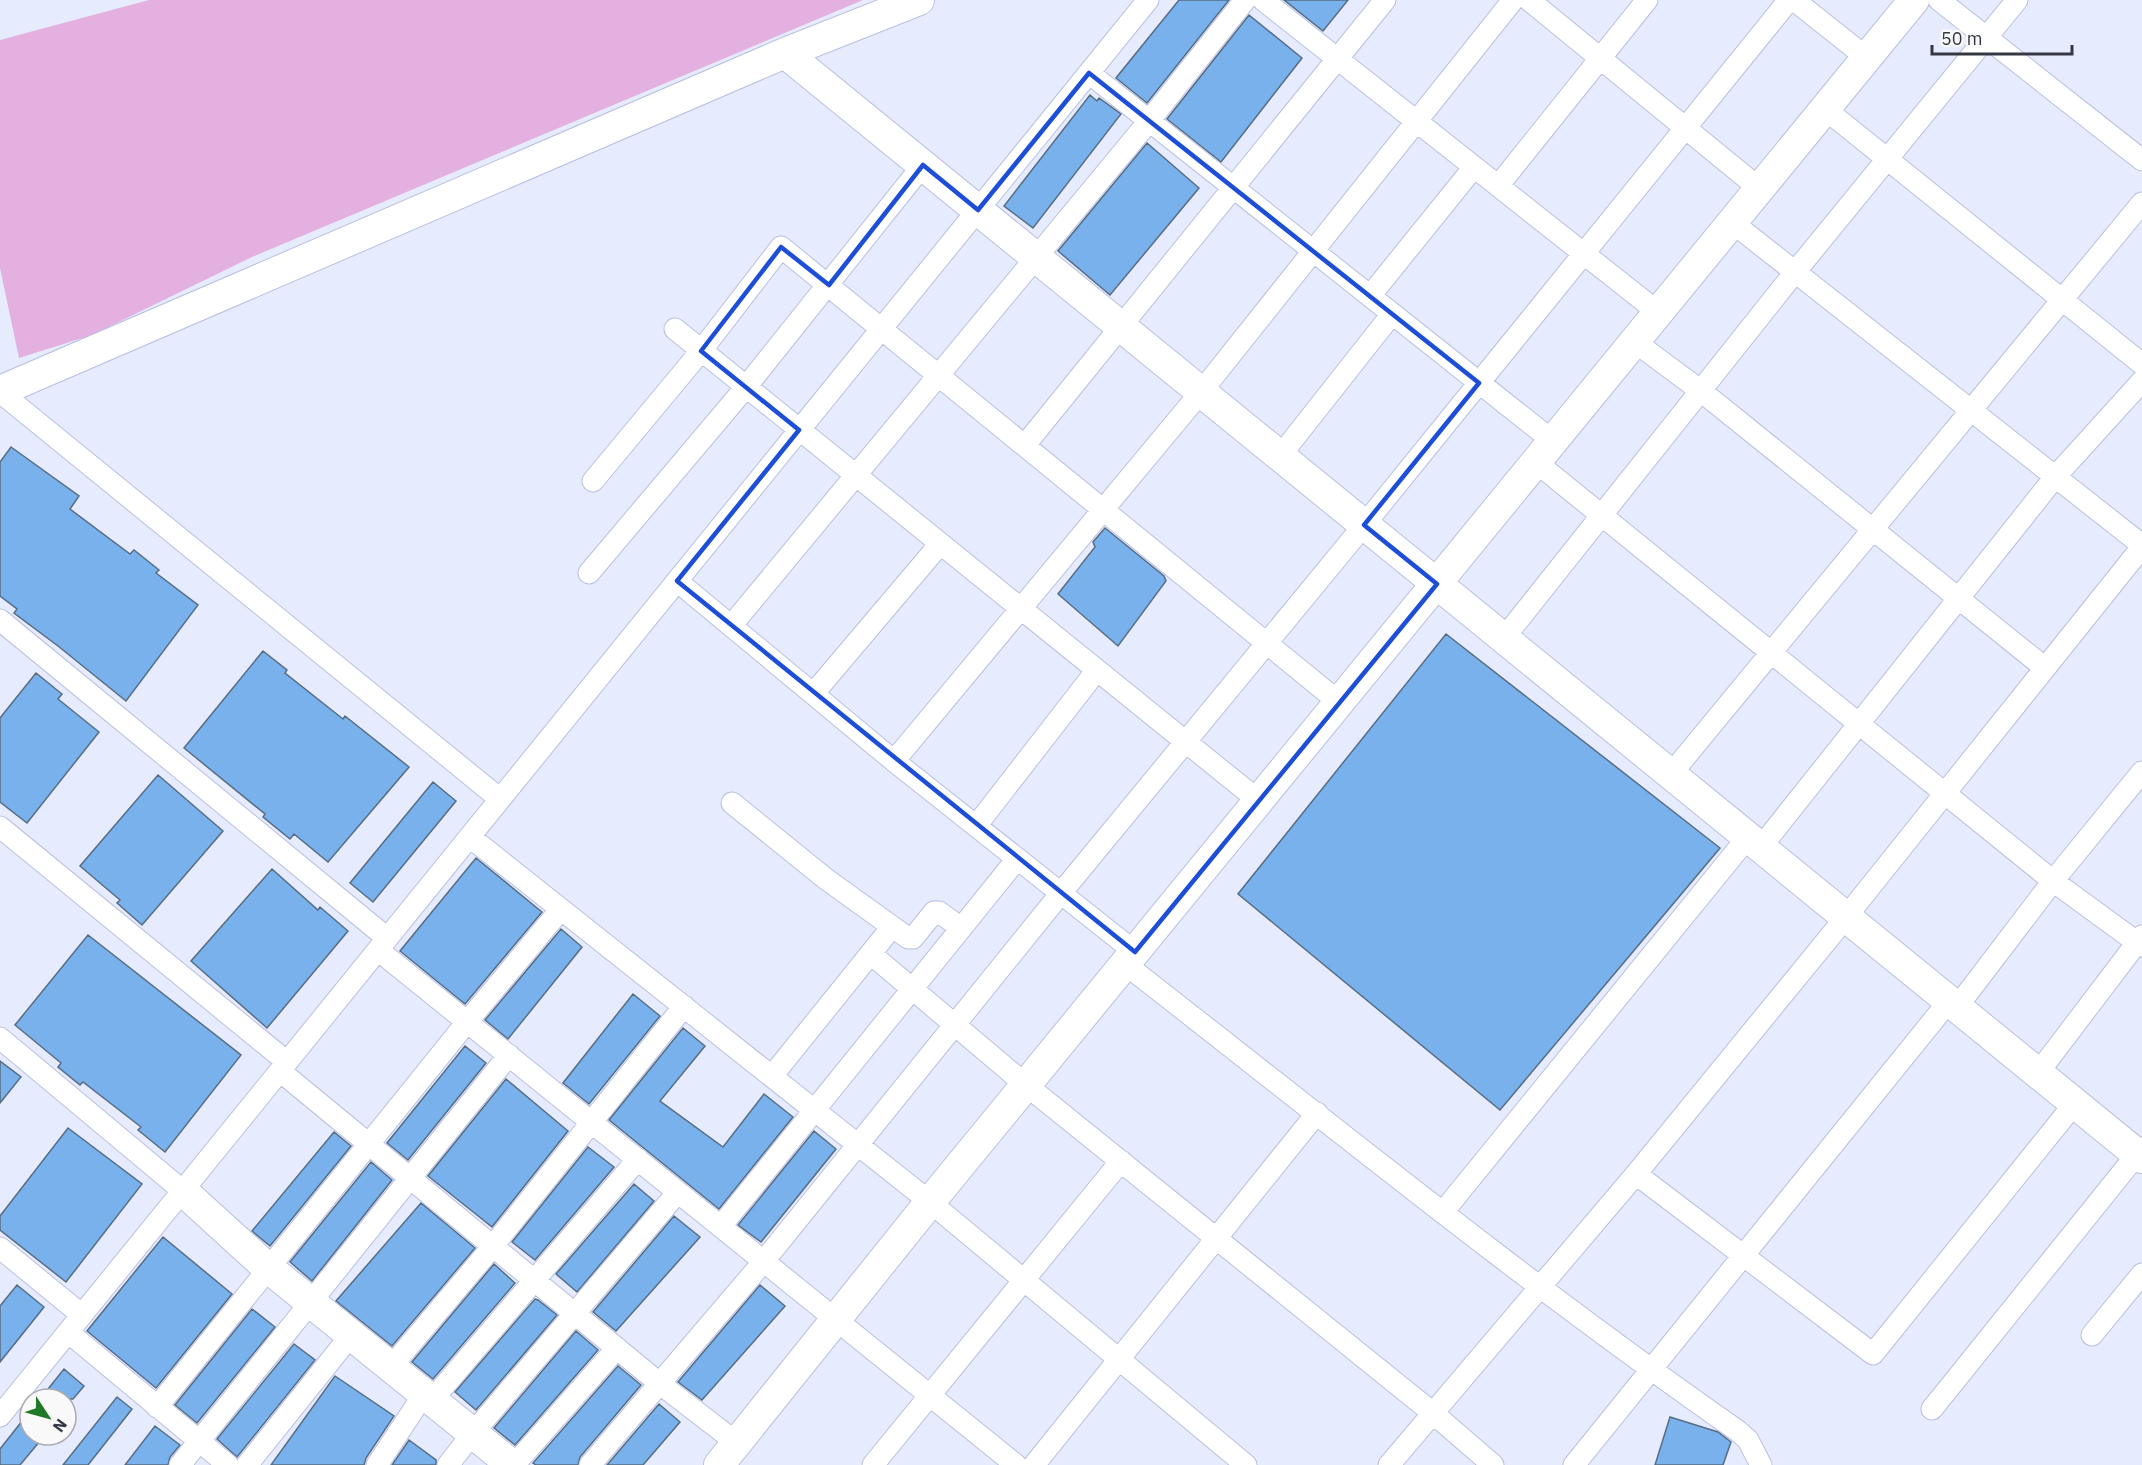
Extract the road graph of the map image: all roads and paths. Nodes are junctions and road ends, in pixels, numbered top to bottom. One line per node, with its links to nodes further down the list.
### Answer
1 (919, 0): 15 (street)
2 (1148, 0): 19 (street)
3 (1245, 0): 21 (street)
4 (1263, 0): 17 (street)
5 (1385, 0): 17 (street)
6 (1514, 0): 22 (street)
7 (1528, 0): 18 (street)
8 (1647, 0): 18 (street)
9 (1789, 0): 23 (street)
10 (1794, 0): 16 (street)
11 (1914, 0): 16 (street)
12 (1939, 0): 14 (street)
13 (2018, 0): 14 (street)
14 (1987, 38): 24 (street); 25 (street)
15 (785, 53): 26 (street); 54 (street)
16 (1867, 58): 20 (street)
17 (1337, 59): 22 (street); 29 (street)
18 (1601, 59): 23 (street); 28 (street)
19 (1089, 73): 21 (street); 32 (street)
20 (1825, 110): 24 (street); 30 (street)
21 (1149, 121): 29 (street); 36 (street)
22 (1416, 122): 27 (street); 34 (street)
23 (1685, 128): 30 (street); 35 (street)
24 (1887, 159): 37 (street); 40 (street)
25 (2142, 160)
26 (923, 165): 32 (street); 38 (street)
27 (1474, 167): 28 (street); 39 (street)
28 (1498, 186): 35 (street)
29 (1232, 187): 34 (street); 43 (street)
30 (1760, 189): 33 (street)
31 (2142, 202): 40 (street)
32 (978, 210): 36 (street); 44 (street)
33 (1733, 223): 37 (street); 41 (street)
34 (1313, 251): 39 (street); 55 (street)
35 (1583, 254): 41 (street); 51 (street)
36 (1037, 258): 43 (street); 49 (street)
37 (1795, 272): 53 (street); 56 (street)
38 (829, 285): 44 (street); 47 (street); 52 (street)
39 (1370, 296): 42 (street)
40 (2062, 300): 48 (street); 56 (street)
41 (1659, 313): 46 (street)
42 (1392, 314): 51 (street); 60 (street)
43 (1121, 326): 55 (street); 58 (street)
44 (882, 328): 49 (street); 57 (street)
45 (675, 329): 47 (street)
46 (1635, 342): 53 (street); 59 (street)
47 (701, 351): 52 (street); 63 (street)
48 (2142, 363)
49 (939, 375): 58 (street); 61 (street)
50 (2142, 381): 62 (street)
51 (1479, 383): 59 (street); 66 (street)
52 (746, 387): 57 (street); 70 (street)
53 (1701, 391): 65 (street); 67 (street)
54 (0, 392): 90 (street)
55 (1201, 392): 60 (street); 64 (street)
56 (1971, 410): 62 (street); 67 (street)
57 (799, 430): 61 (street); 71 (street)
58 (1024, 444): 64 (street)
59 (1545, 452): 65 (street); 72 (street)
60 (1280, 456): 66 (street)
61 (856, 476): 68 (street); 76 (street)
62 (2055, 477): 69 (street); 73 (street)
63 (593, 481)
64 (1103, 509): 74 (street); 78 (street)
65 (1602, 516): 77 (street); 79 (street)
66 (1364, 525): 72 (street); 78 (street)
67 (1872, 529): 73 (street); 79 (street)
68 (940, 544): 74 (street); 82 (street)
69 (2142, 546): 80 (street)
70 (589, 573)
71 (677, 581): 76 (street); 90 (street)
72 (1437, 584): 77 (street); 83 (street)
73 (1959, 598): 80 (street); 84 (street)
74 (1021, 609): 81 (street); 86 (street)
75 (0, 620): 105 (street)
76 (731, 626): 82 (street)
77 (1504, 638): 88 (street)
78 (1267, 643): 83 (street); 85 (street)
79 (1771, 653): 84 (street); 88 (street)
80 (2045, 668): 89 (street)
81 (1097, 670): 85 (street); 93 (street)
82 (813, 694): 86 (street)
83 (1340, 703): 91 (street)
84 (1860, 724): 89 (street); 96 (street)
85 (1186, 741): 91 (street); 99 (street)
86 (894, 761): 93 (street)
87 (2142, 772): 98 (street)
88 (1671, 774): 96 (street)
89 (1945, 794): 98 (street); 101 (street)
90 (500, 799): 95 (street)
91 (1259, 801): 107 (street)
92 (732, 803): 102 (street)
93 (976, 826): 97 (street)
94 (0, 827): 115 (street)
95 (470, 837): 100 (street); 105 (street)
96 (1754, 842): 101 (street); 133 (street)
97 (1017, 859): 99 (street); 103 (street)
98 (2053, 881): 104 (street); 109 (street)
99 (1061, 893): 107 (street); 112 (street)
100 (561, 909): 110 (street); 111 (street)
101 (1846, 917): 109 (street); 128 (street)
102 (892, 927): 103 (street); 106 (street)
103 (961, 928): 108 (street)
104 (2140, 941): 116 (street)
105 (383, 944): 111 (street); 115 (street)
106 (871, 954): 108 (street); 117 (street)
107 (1130, 958): 118 (street); 121 (street)
108 (911, 990): 112 (street); 120 (street)
109 (1953, 1004): 116 (street); 138 (street)
110 (684, 1006): 117 (street); 122 (street)
111 (467, 1022): 114 (street); 123 (street)
112 (954, 1025): 118 (street); 124 (street)
113 (0, 1038): 130 (street)
114 (509, 1055): 122 (street); 129 (street)
115 (284, 1067): 123 (street); 130 (street)
116 (2038, 1073): 119 (street)
117 (772, 1076): 120 (street)
118 (1026, 1085): 127 (street); 132 (street)
119 (2075, 1103): 125 (street); 138 (street)
120 (814, 1110): 124 (street); 134 (street)
121 (1317, 1113): 133 (street); 135 (street)
122 (593, 1123): 126 (street); 136 (street)
123 (368, 1144): 129 (street); 140 (street)
124 (858, 1145): 132 (street); 139 (street)
125 (2140, 1153): 160 (street)
126 (638, 1159): 131 (street); 143 (street)
127 (1121, 1161): 135 (street); 142 (street)
128 (1636, 1174): 138 (street); 144 (street)
129 (410, 1178): 136 (street); 145 (street)
130 (183, 1191): 140 (street); 147 (street)
131 (678, 1192): 134 (street); 146 (street)
132 (930, 1202): 142 (street); 148 (street)
133 (1443, 1212): 144 (street)
134 (721, 1226): 139 (street)
135 (1217, 1239): 153 (street); 161 (street)
136 (493, 1246): 143 (street); 154 (street)
137 (0, 1248): 147 (street)
138 (1743, 1255): 155 (street)
139 (764, 1261): 148 (street); 156 (street)
140 (269, 1268): 145 (street); 159 (street)
141 (2142, 1274): 151 (street)
142 (1025, 1279): 153 (street); 157 (street)
143 (534, 1280): 146 (street); 158 (street)
144 (1540, 1287): 155 (street); 161 (street)
145 (310, 1302): 150 (street); 164 (street)
146 (574, 1313): 152 (street); 163 (street)
147 (82, 1315): 149 (street)
148 (836, 1319): 157 (street); 165 (street)
149 (68, 1332): 159 (street); 162 (street)
150 (351, 1335): 154 (street); 168 (street)
151 (2092, 1335)
152 (617, 1348): 156 (street); 171 (street)
153 (1120, 1359): 175 (street); 176 (street)
154 (391, 1367): 158 (street)
155 (1652, 1371): 179 (street); 180 (street)
156 (659, 1383): 165 (street); 172 (street)
157 (930, 1395): 173 (street); 174 (street)
158 (428, 1397): 163 (street); 169 (street)
159 (158, 1407): 164 (street)
160 (1932, 1410)
161 (1434, 1414): 177 (street); 178 (street)
162 (0, 1416)
163 (473, 1433): 170 (street); 171 (street)
164 (199, 1441): 166 (street); 167 (street)
165 (728, 1454)
166 (180, 1465)
167 (228, 1465)
168 (247, 1465)
169 (377, 1465)
170 (448, 1465)
171 (513, 1465)
172 (590, 1465)
173 (873, 1465)
174 (1016, 1465)
175 (1034, 1465)
176 (1246, 1465)
177 (1389, 1465)
178 (1493, 1465)
179 (1574, 1465)
180 (1761, 1465)

